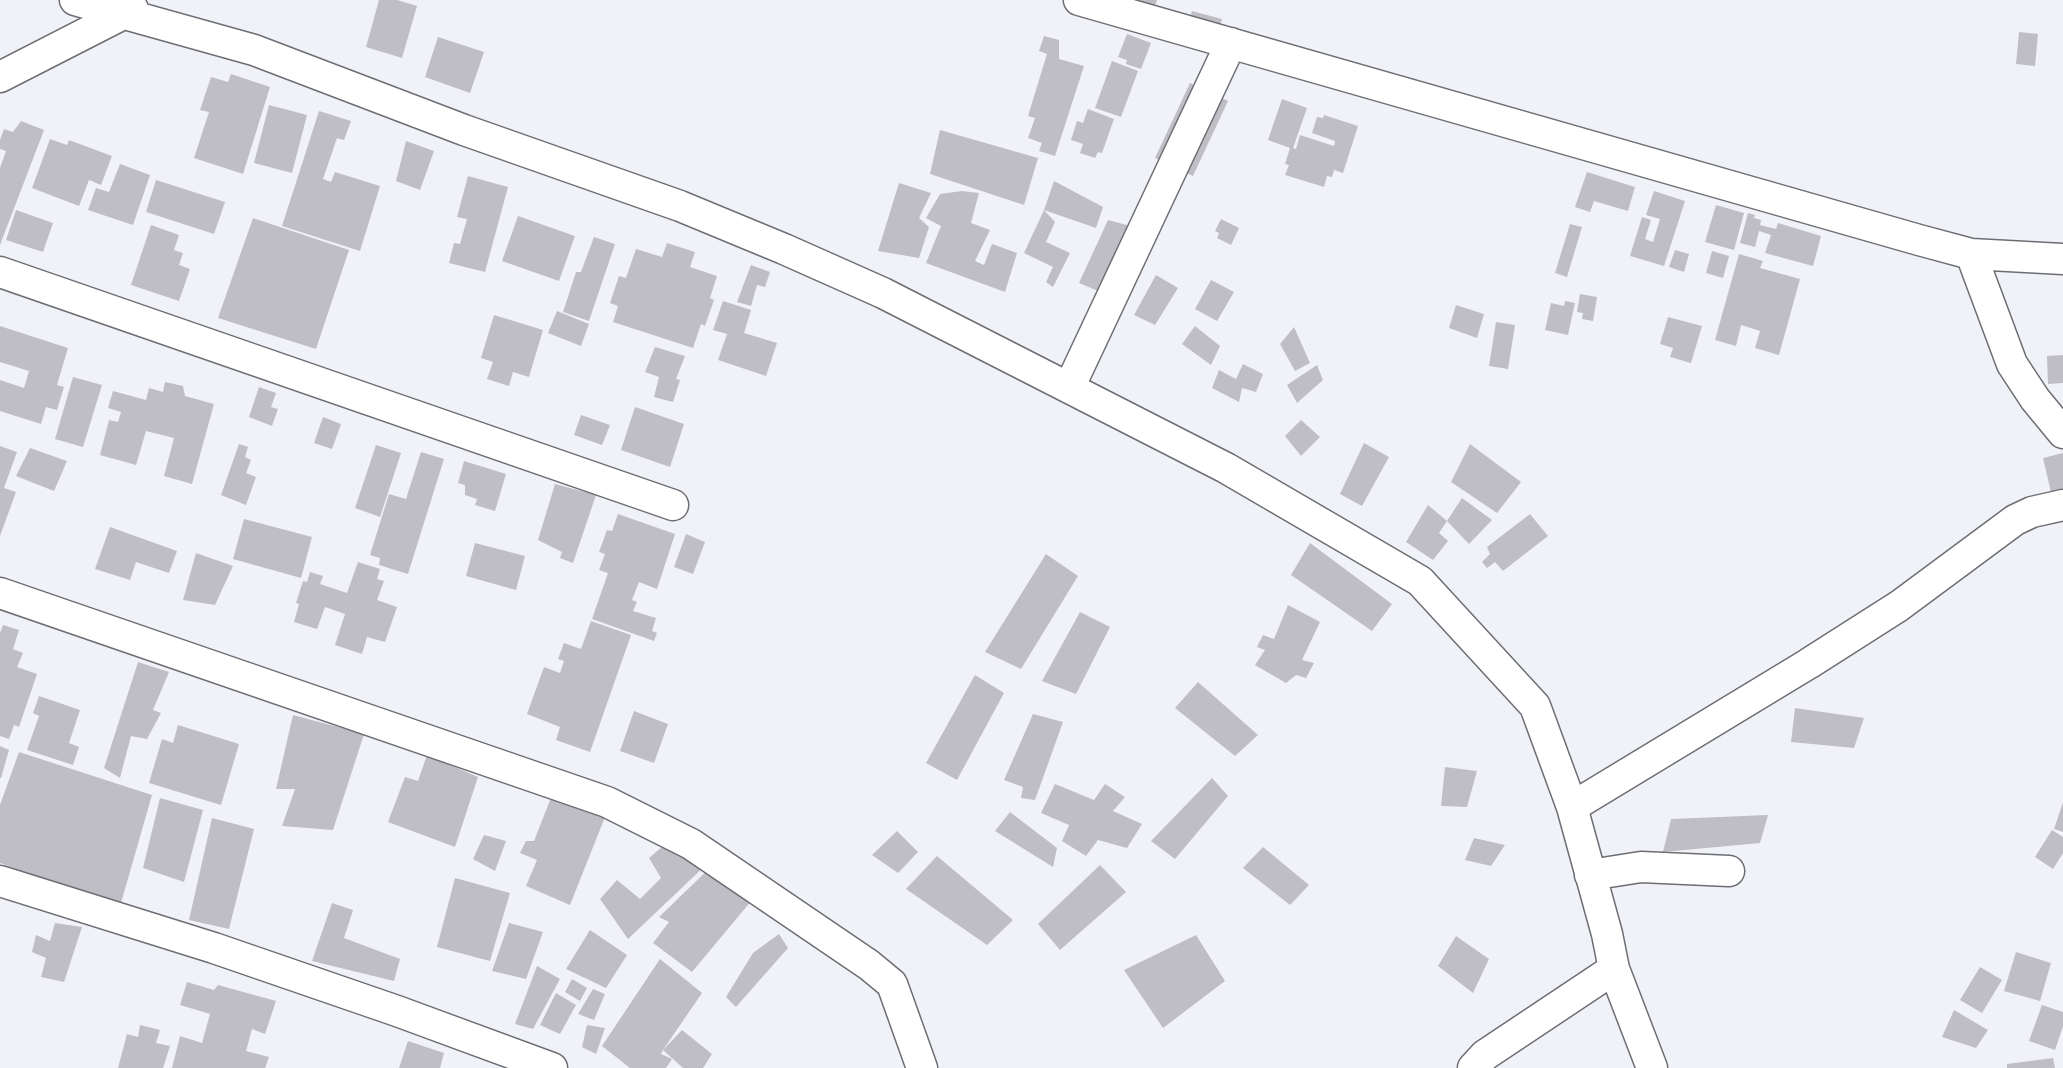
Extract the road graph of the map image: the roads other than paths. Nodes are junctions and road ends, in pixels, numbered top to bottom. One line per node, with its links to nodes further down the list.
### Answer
1 (75, 0): 3 (street)
2 (1079, 0): 4 (street)
3 (137, 7): 5 (street); 9 (street)
4 (1231, 43): 6 (street); 9 (street)
5 (0, 77)
6 (1972, 254): 7 (street); 10 (street)
7 (2063, 259)
8 (0, 272): 11 (street)
9 (1069, 388): 14 (street)
10 (2063, 433)
11 (673, 505)
12 (2063, 505): 14 (street)
13 (0, 593): 20 (street)
14 (1572, 807): 16 (street)
15 (1729, 871): 16 (street)
16 (1590, 875): 18 (street)
17 (0, 881): 19 (street)
18 (1614, 969): 21 (street); 22 (street)
19 (552, 1068)
20 (922, 1068)
21 (1473, 1068)
22 (1652, 1068)

